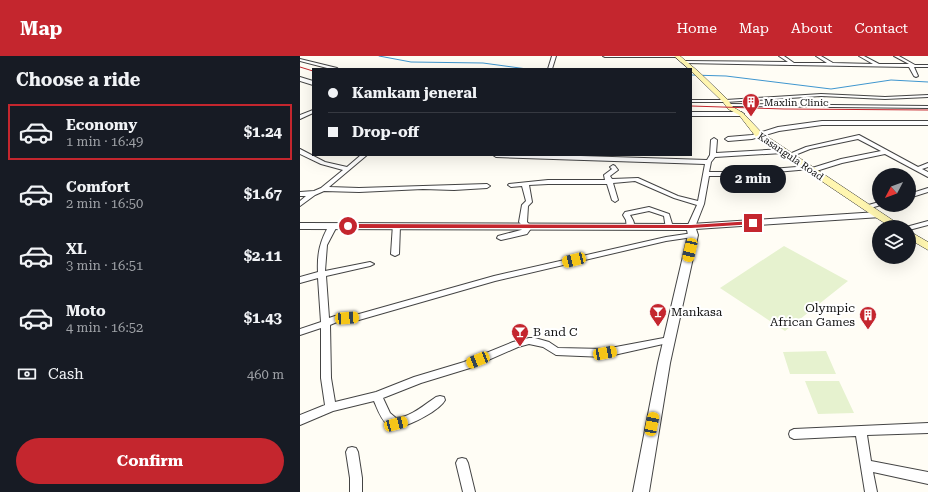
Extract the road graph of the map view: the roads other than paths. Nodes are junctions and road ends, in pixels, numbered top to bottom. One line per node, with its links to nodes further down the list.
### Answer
1 (554, 56): 16 (street)
2 (605, 56): 3 (street)
3 (677, 56): 9 (main road, Kasangula Road)
4 (781, 56): 10 (street)
5 (818, 56): 11 (street)
6 (861, 56): 12 (street)
7 (896, 56): 13 (street)
8 (300, 60): 15 (street)
9 (684, 62): 10 (street); 17 (main road, Kasangula Road)
10 (794, 64): 11 (street)
11 (832, 64): 12 (street)
12 (881, 66): 13 (street)
13 (913, 66): 14 (street); 19 (street)
14 (928, 66)
15 (332, 68)
16 (550, 68)
17 (692, 68)
18 (692, 68): 24 (main road, Kasangula Road)
19 (916, 76)
20 (300, 78): 21 (street)
21 (312, 83)
22 (928, 96): 24 (street)
23 (692, 101): 24 (street)
24 (727, 103): 25 (street); 28 (main road, Kasangula Road)
25 (928, 107)
26 (312, 111): 29 (street)
27 (692, 114): 28 (street)
28 (741, 114): 31 (main road, Kasangula Road)
29 (300, 117)
30 (926, 124): 31 (street)
31 (759, 135): 32 (street); 36 (main road, Kasangula Road)
32 (728, 139)
33 (714, 140): 37 (street)
34 (300, 150): 43 (street)
35 (886, 152): 36 (street); 44 (street); 45 (street)
36 (787, 153): 37 (street); 44 (main road, Kasangula Road)
37 (713, 155): 40 (street)
38 (363, 156): 43 (street)
39 (527, 156): 40 (street)
40 (708, 162): 46 (street)
41 (928, 166): 45 (street)
42 (613, 167): 48 (street)
43 (348, 169): 52 (street)
44 (811, 169): 46 (street); 61 (main road, Kasangula Road)
45 (917, 169): 47 (street)
46 (706, 174): 59 (street)
47 (928, 175)
48 (609, 182): 49 (street); 57 (street); 59 (street)
49 (525, 184): 50 (street); 68 (street)
50 (511, 185)
51 (487, 186): 52 (street)
52 (323, 189): 55 (street)
53 (928, 190): 56 (street)
54 (300, 194): 55 (street)
55 (312, 194): 58 (street)
56 (916, 194)
57 (615, 200)
58 (300, 204)
59 (701, 204): 72 (street)
60 (872, 206): 61 (street)
61 (867, 207): 62 (main road, Kasangula Road)
62 (878, 215): 63 (main road, Kasangula Road); 72 (street)
63 (886, 220)
64 (928, 223): 69 (street)
65 (300, 226): 66 (street)
66 (332, 226): 67 (street); 78 (street)
67 (396, 226): 68 (street); 76 (street)
68 (528, 226): 70 (street); 73 (street)
69 (916, 226)
70 (630, 227): 71 (street); 71 (street)
71 (669, 227): 72 (street)
72 (692, 231): 80 (street); 82 (street)
73 (501, 238)
74 (916, 239): 75 (main road)
75 (928, 247)
76 (394, 254)
77 (370, 264): 78 (street)
78 (321, 274): 79 (street); 80 (street)
79 (300, 280)
80 (325, 324): 81 (street); 85 (street)
81 (300, 332)
82 (669, 340): 83 (street); 96 (street)
83 (376, 396): 84 (street); 85 (street)
84 (440, 400)
85 (331, 407): 86 (street)
86 (300, 420)
87 (928, 428): 88 (street)
88 (862, 432): 89 (street); 92 (street)
89 (794, 434)
90 (352, 452): 94 (street)
91 (462, 463): 95 (street)
92 (867, 465): 93 (street); 97 (street)
93 (928, 478)
94 (356, 492)
95 (469, 492)
96 (641, 492)
97 (871, 492)

